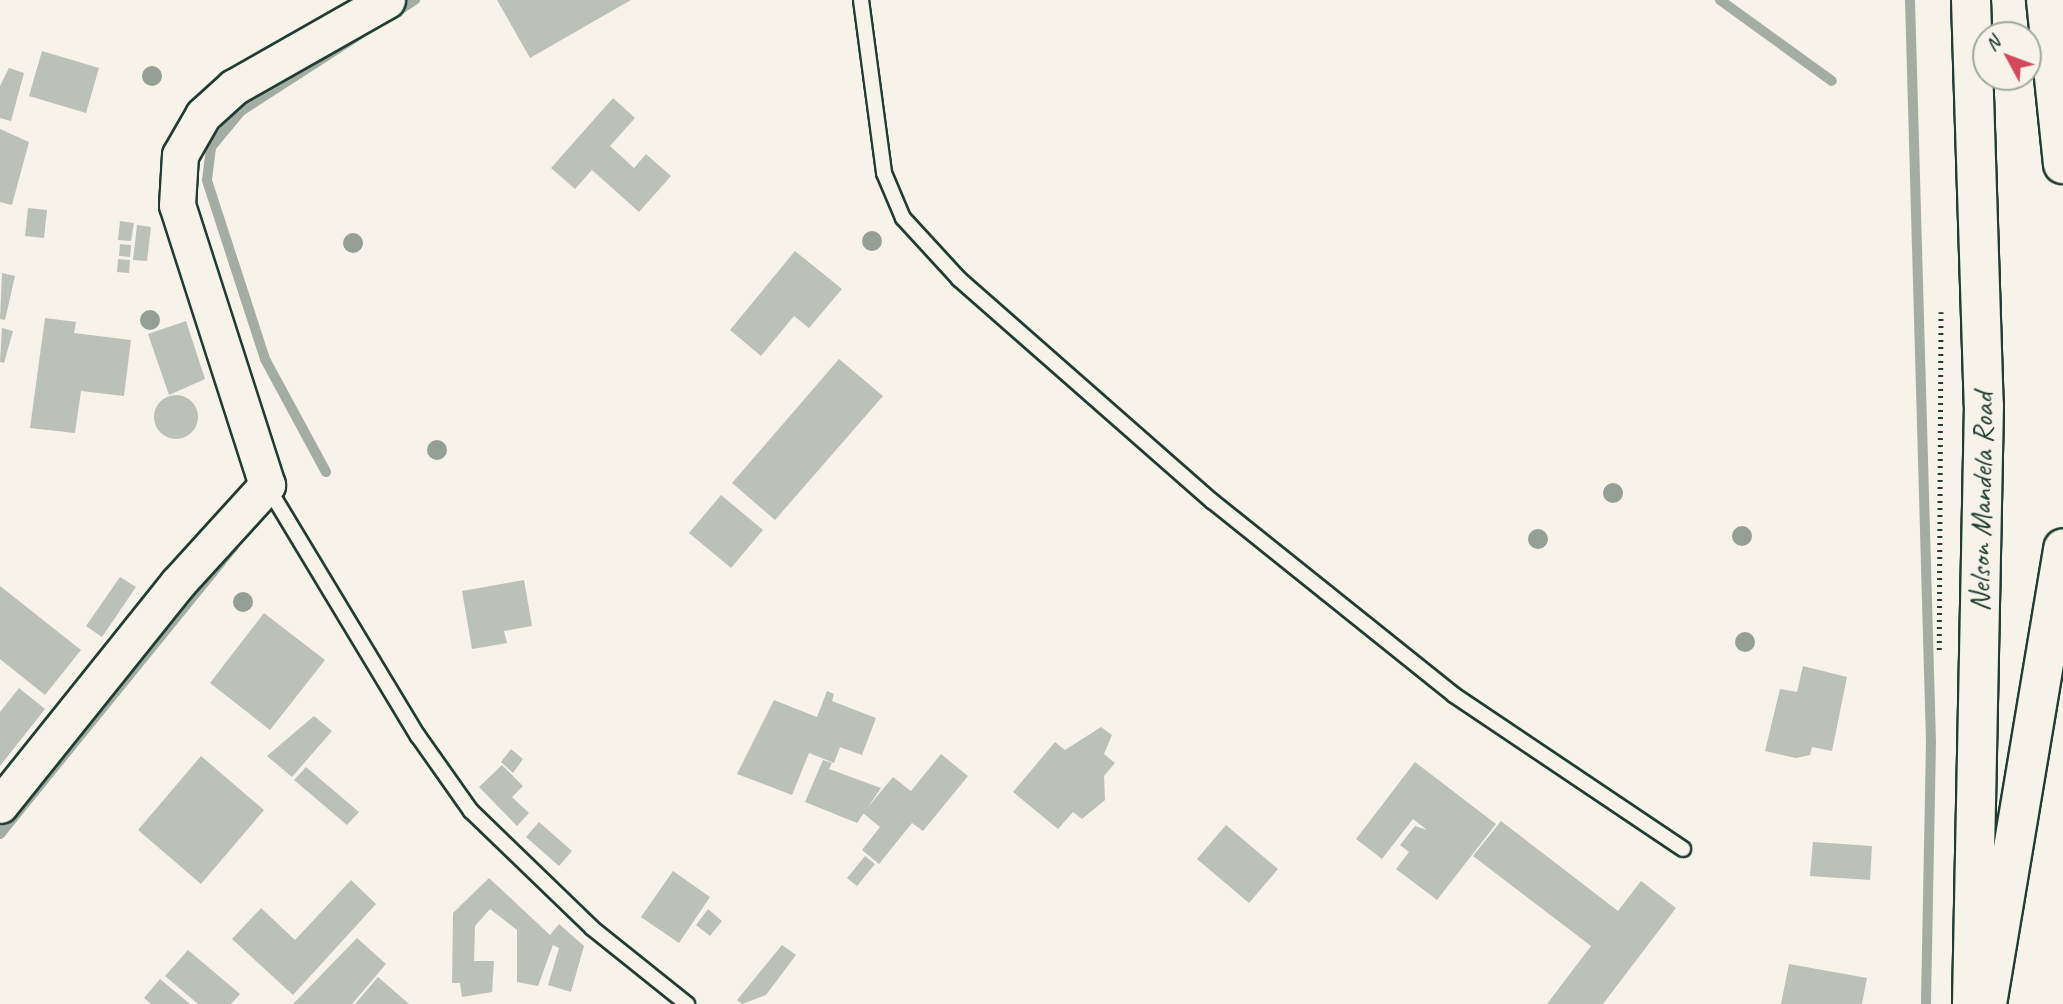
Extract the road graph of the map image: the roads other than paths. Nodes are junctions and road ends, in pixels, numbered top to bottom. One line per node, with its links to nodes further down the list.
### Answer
1 (387, 0): 6 (street)
2 (861, 0): 9 (lane)
3 (1971, 0): 11 (main road, Nelson Mandela Road)
4 (2046, 0): 5 (main road)
5 (2063, 164)
6 (267, 485): 8 (street); 10 (lane)
7 (2063, 548): 12 (main road)
8 (0, 805)
9 (1684, 849)
10 (687, 1004)
11 (1972, 1004)
12 (1987, 1004)

